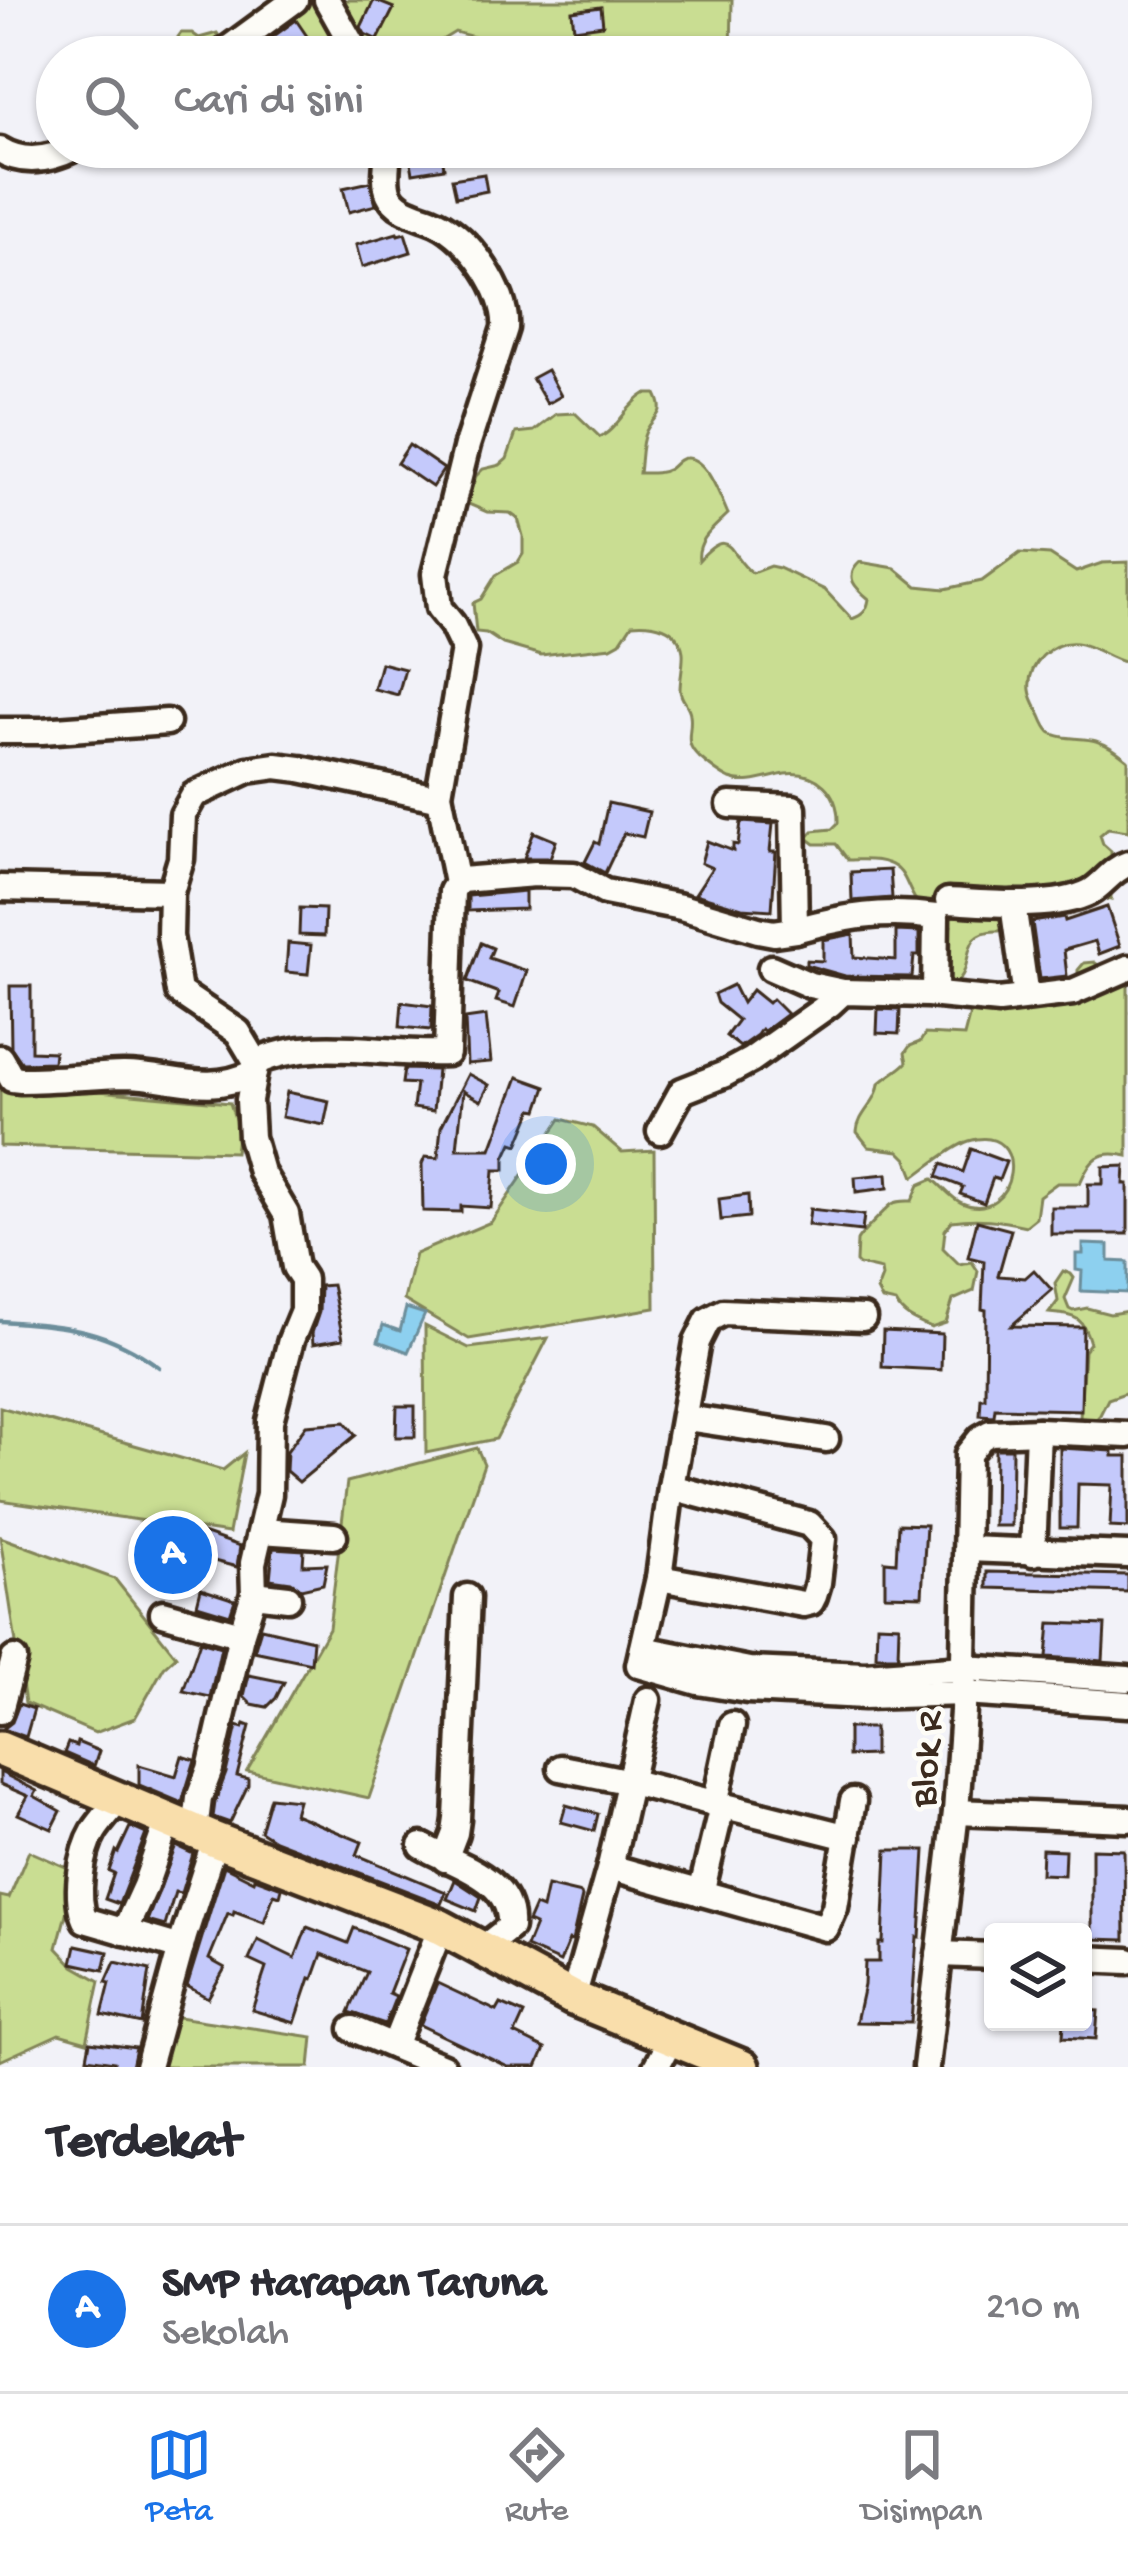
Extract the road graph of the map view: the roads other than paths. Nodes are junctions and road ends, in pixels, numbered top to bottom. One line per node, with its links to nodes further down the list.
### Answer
1 (295, 0): 3 (street)
2 (327, 0): 4 (street)
3 (246, 36)
4 (347, 36)
5 (0, 150): 6 (street)
6 (36, 158)
7 (387, 168): 10 (street)
8 (167, 722): 9 (street)
9 (0, 731)
10 (439, 794): 13 (street); 15 (street)
11 (730, 805): 18 (street)
12 (1128, 864): 17 (street)
13 (457, 883): 18 (street); 25 (street)
14 (0, 888): 15 (street)
15 (171, 892): 25 (street)
16 (948, 901): 17 (street)
17 (1013, 904): 23 (street)
18 (795, 930): 22 (street)
19 (771, 968): 21 (street)
20 (1128, 968): 23 (street)
21 (843, 992): 22 (street); 26 (street)
22 (935, 994): 23 (street)
23 (1026, 998)
24 (0, 1058): 25 (street)
25 (254, 1068): 33 (street)
26 (661, 1131)
27 (862, 1318): 28 (street)
28 (686, 1418): 31 (street); 32 (street)
29 (1038, 1431): 30 (street); 35 (street, Blok R); 36 (street)
30 (1128, 1435)
31 (826, 1439)
32 (671, 1487): 38 (street); 38 (street)
33 (262, 1532): 34 (street); 39 (street)
34 (334, 1536)
35 (967, 1549): 36 (street); 46 (street, Blok R)
36 (1033, 1552): 37 (street)
37 (1128, 1555)
38 (659, 1578): 46 (street)
39 (254, 1594): 41 (street); 43 (street)
40 (467, 1597): 66 (street)
41 (288, 1598)
42 (163, 1612): 43 (street)
43 (241, 1635): 59 (street)
44 (14, 1659): 49 (street)
45 (1128, 1679): 46 (street)
46 (965, 1680): 48 (street); 57 (street, Blok R)
47 (648, 1700): 53 (street)
48 (1128, 1704)
49 (0, 1711)
50 (732, 1725): 56 (street)
51 (0, 1749): 54 (main road)
52 (561, 1768): 53 (street)
53 (631, 1782): 56 (street); 61 (street)
54 (119, 1799): 59 (main road); 64 (street)
55 (853, 1801): 60 (street)
56 (719, 1805): 60 (street); 62 (street)
57 (956, 1812): 58 (street); 67 (street, Blok R)
58 (1128, 1819)
59 (193, 1830): 63 (main road); 64 (street); 65 (street)
60 (848, 1837): 62 (street)
61 (610, 1867): 62 (street); 71 (street)
62 (701, 1893)
63 (441, 1927): 66 (main road); 73 (street)
64 (124, 1932): 65 (street)
65 (181, 1948): 76 (street)
66 (482, 1949): 71 (main road)
67 (939, 1954): 68 (street); 78 (street, Blok R)
68 (984, 1956)
69 (1092, 1959): 70 (street)
70 (1128, 1961)
71 (573, 1998): 74 (main road)
72 (353, 2029): 73 (street)
73 (394, 2046): 75 (street)
74 (664, 2052): 77 (main road)
75 (440, 2066)
76 (148, 2067)
77 (742, 2067)
78 (926, 2067)

